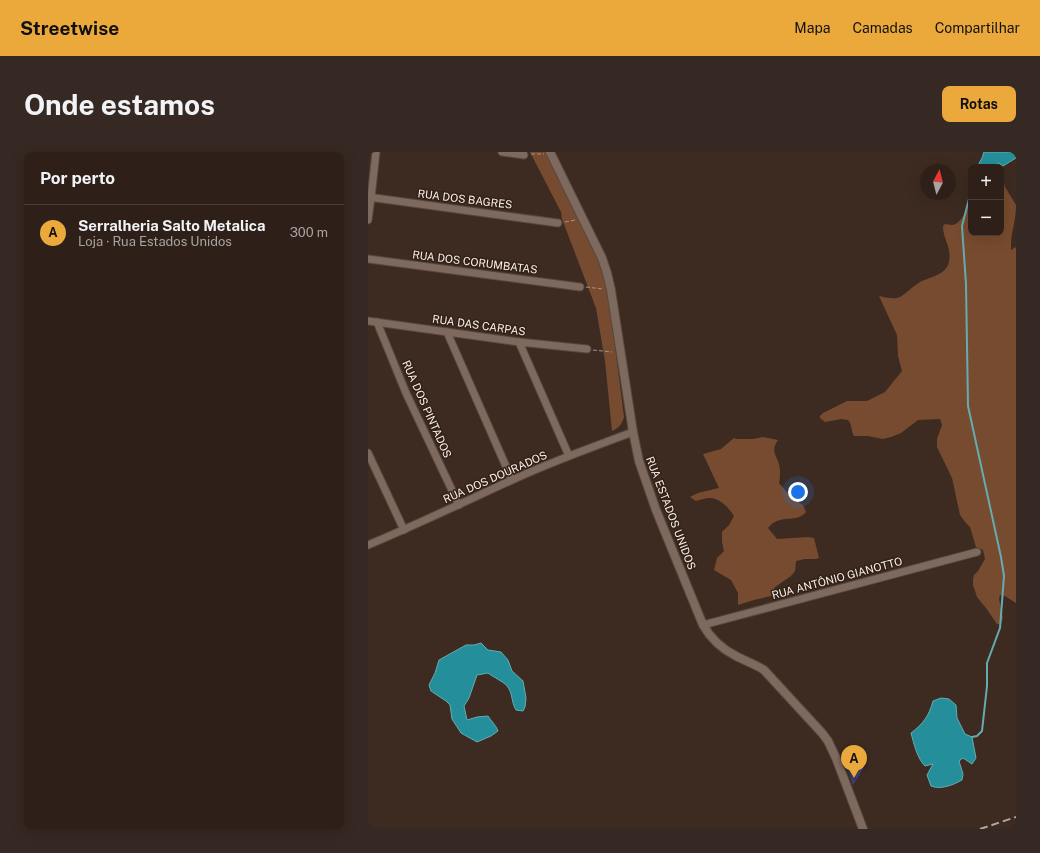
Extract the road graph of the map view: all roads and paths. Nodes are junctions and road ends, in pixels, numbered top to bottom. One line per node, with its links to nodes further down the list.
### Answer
1 (376, 152): 5 (street)
2 (502, 152): 4 (street)
3 (550, 153): 4 (path); 6 (street, RUA ESTADOS UNIDOS)
4 (524, 155)
5 (370, 198): 7 (street); 8 (street, RUA DOS BAGRES)
6 (584, 219): 8 (path); 11 (street, RUA ESTADOS UNIDOS)
7 (368, 220)
8 (558, 223)
9 (368, 259): 10 (street, RUA DOS CORUMBATAS)
10 (580, 287): 11 (path)
11 (611, 290): 17 (street, RUA ESTADOS UNIDOS)
12 (368, 321): 13 (street, RUA DAS CARPAS)
13 (377, 322): 14 (street, RUA DAS CARPAS); 22 (street, RUA DOS PINTADOS)
14 (447, 332): 15 (street, RUA DAS CARPAS); 21 (street)
15 (519, 342): 16 (street, RUA DAS CARPAS); 20 (street)
16 (587, 349): 17 (path)
17 (621, 353): 18 (street, RUA ESTADOS UNIDOS)
18 (633, 432): 20 (street, RUA DOS DOURADOS); 26 (street, RUA ESTADOS UNIDOS)
19 (368, 454): 23 (street)
20 (569, 456): 21 (street, RUA DOS DOURADOS)
21 (512, 480): 22 (street, RUA DOS DOURADOS)
22 (459, 505): 23 (street, RUA DOS DOURADOS)
23 (404, 530): 24 (street, RUA DOS DOURADOS)
24 (368, 545)
25 (977, 552): 26 (street, RUA ANTÔNIO GIANOTTO)
26 (703, 624): 27 (street, RUA ESTADOS UNIDOS)
27 (863, 829)

